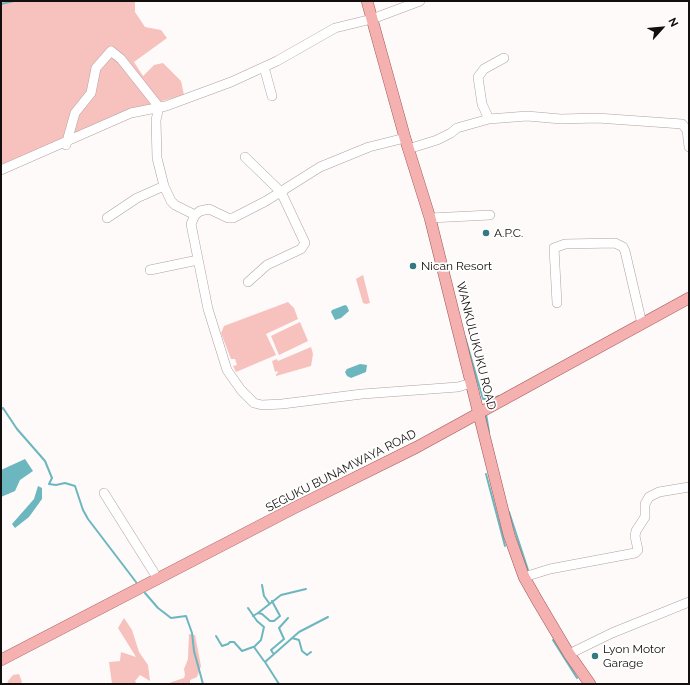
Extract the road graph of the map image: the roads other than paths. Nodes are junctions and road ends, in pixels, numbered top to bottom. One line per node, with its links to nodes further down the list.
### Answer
1 (367, 1): 3 (main road, WANKULUKUKU ROAD)
2 (420, 1): 3 (street)
3 (372, 19): 5 (street); 9 (main road, WANKULUKUKU ROAD)
4 (504, 58): 8 (street)
5 (264, 67): 6 (street); 7 (street)
6 (272, 96)
7 (159, 107): 10 (street); 10 (street); 15 (street)
8 (489, 119): 11 (street); 12 (street)
9 (405, 138): 12 (main road, WANKULUKUKU ROAD); 16 (street)
10 (67, 143): 14 (street)
11 (689, 147)
12 (408, 149): 20 (main road, WANKULUKUKU ROAD)
13 (245, 157): 16 (street)
14 (1, 170)
15 (164, 186): 17 (street); 19 (street)
16 (281, 192): 17 (street); 23 (street)
17 (195, 215): 21 (street)
18 (490, 215): 20 (street)
19 (107, 218)
20 (430, 218): 27 (main road, WANKULUKUKU ROAD)
21 (198, 260): 22 (street); 27 (street)
22 (150, 270)
23 (248, 282)
24 (689, 298): 26 (main road, SEGUKU BUNAMWAYA ROAD)
25 (557, 302): 26 (street)
26 (642, 324): 28 (main road, SEGUKU BUNAMWAYA ROAD)
27 (471, 383): 28 (main road, WANKULUKUKU ROAD)
28 (478, 413): 31 (main road, WANKULUKUKU ROAD); 32 (main road, SEGUKU BUNAMWAYA ROAD)
29 (689, 486): 31 (street)
30 (104, 493): 32 (street)
31 (524, 577): 34 (main road, WANKULUKUKU ROAD)
32 (158, 579): 35 (main road, SEGUKU BUNAMWAYA ROAD)
33 (689, 602): 34 (street)
34 (569, 654): 36 (main road, WANKULUKUKU ROAD)
35 (1, 660)
36 (590, 684)

